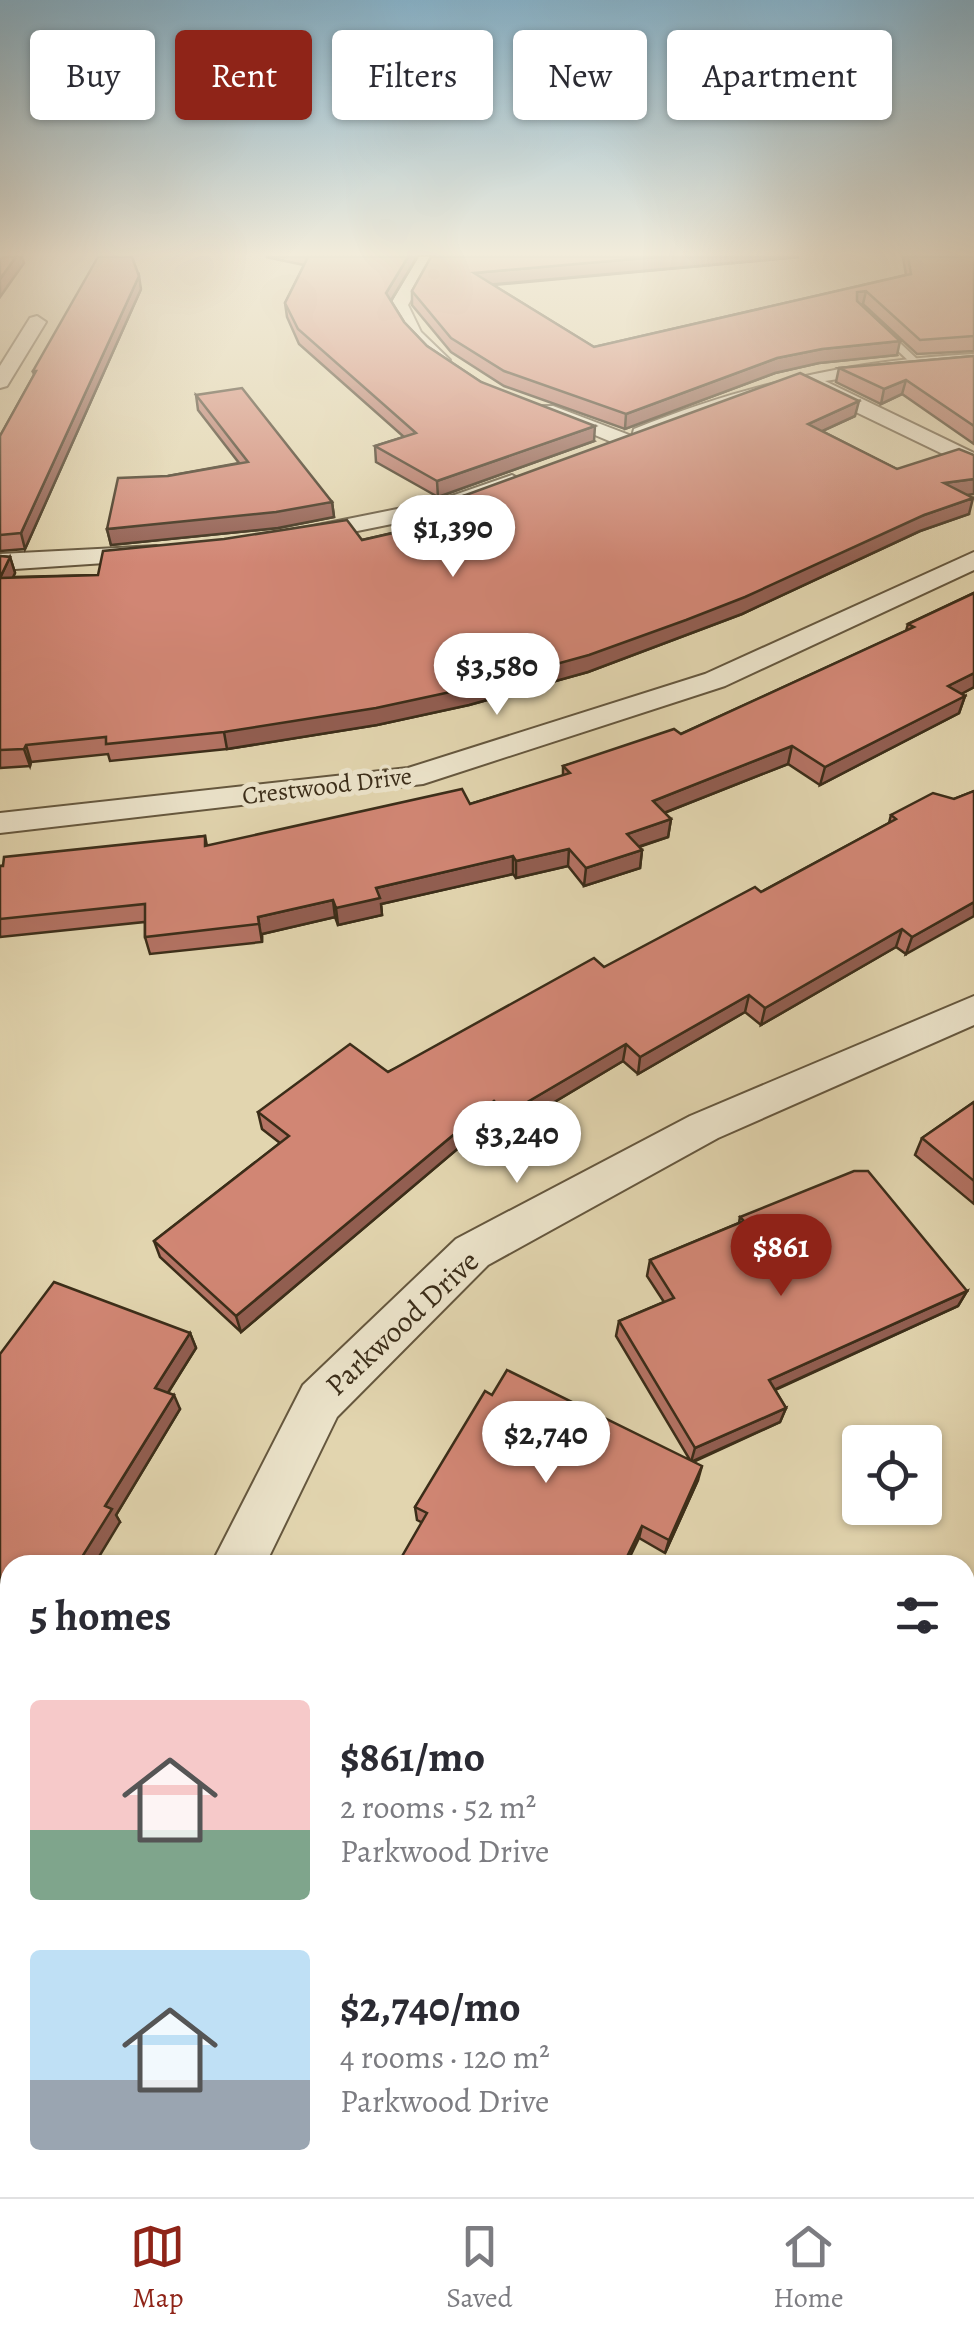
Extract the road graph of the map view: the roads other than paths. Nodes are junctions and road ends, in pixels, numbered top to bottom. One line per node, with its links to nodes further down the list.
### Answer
1 (14, 360): 8 (street)
2 (438, 360): 6 (street)
3 (912, 360): 5 (lane)
4 (974, 360): 5 (street)
5 (915, 362): 7 (street)
6 (454, 372)
7 (800, 378): 10 (street); 12 (street)
8 (0, 382)
9 (534, 406): 10 (street)
10 (626, 441): 11 (street)
11 (589, 454)
12 (974, 462)
13 (534, 474): 14 (street)
14 (279, 540)
15 (174, 552): 17 (street)
16 (974, 560): 18 (street, Crestwood Drive)
17 (0, 562)
18 (0, 823)
19 (974, 1010): 20 (street, Parkwood Drive)
20 (242, 1555)

